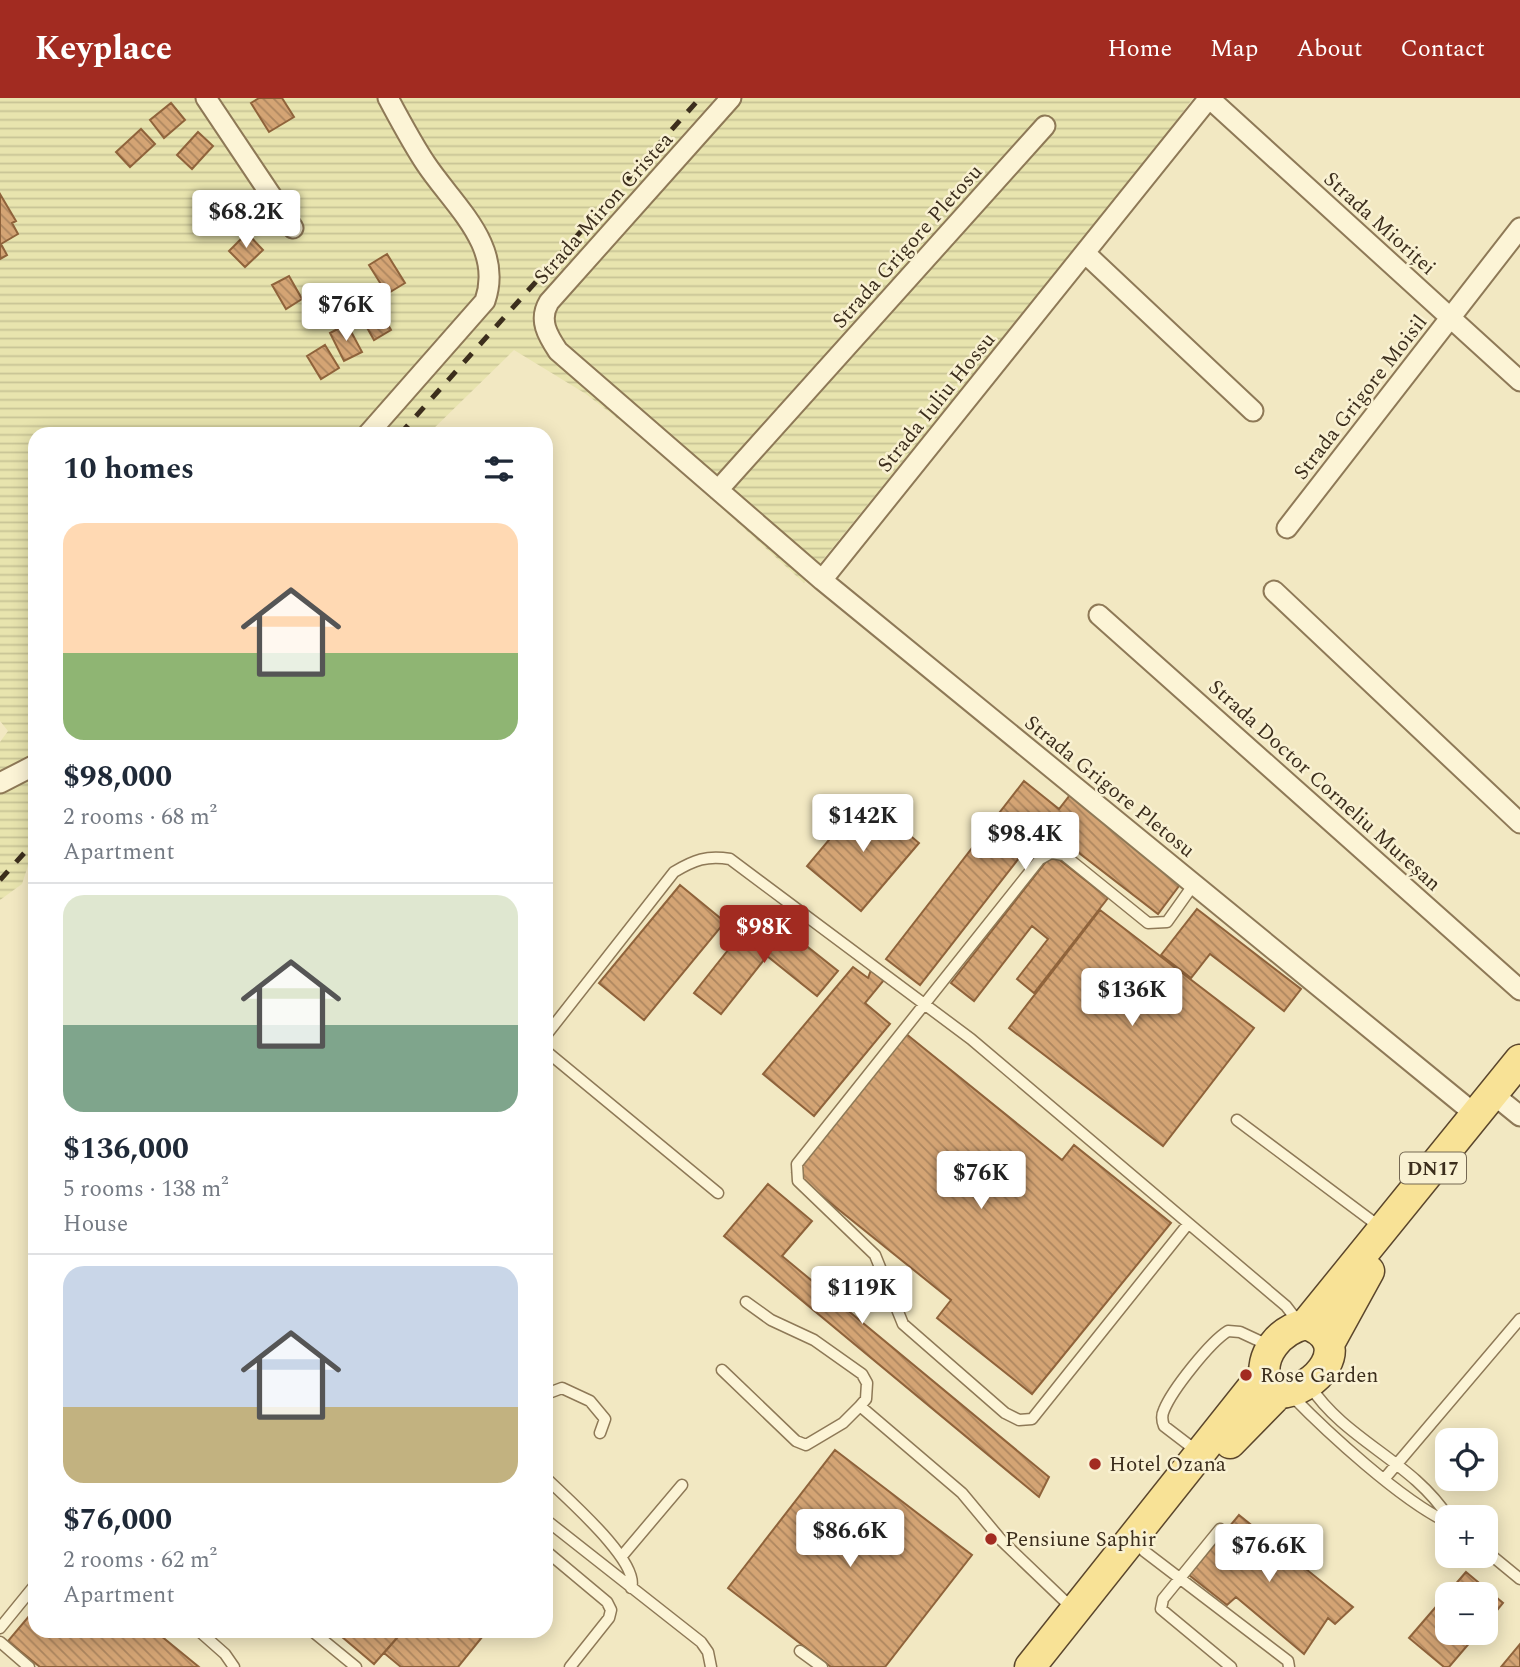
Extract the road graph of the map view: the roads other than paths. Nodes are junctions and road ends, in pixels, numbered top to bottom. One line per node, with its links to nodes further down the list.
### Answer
1 (206, 98): 6 (street)
2 (388, 98): 13 (street)
3 (731, 98): 10 (street, Strada Miron Cristea)
4 (1209, 98): 8 (street, Strada Iuliu Hossu); 9 (street, Strada Mioriței)
5 (1045, 126): 14 (street, Strada Grigore Pletosu)
6 (293, 228)
7 (1520, 228): 9 (street, Strada Grigore Moisil)
8 (1085, 253): 12 (street); 16 (street, Strada Iuliu Hossu)
9 (1450, 318): 11 (street, Strada Mioriței); 15 (street, Strada Grigore Moisil)
10 (543, 320): 14 (street, Strada Grigore Pletosu)
11 (1520, 381)
12 (1253, 411)
13 (374, 427)
14 (718, 490): 16 (street, Strada Grigore Pletosu)
15 (1287, 528)
16 (822, 580): 22 (street, Strada Grigore Pletosu)
17 (1274, 591): 21 (street)
18 (1099, 615): 23 (street, Strada Doctor Corneliu Mureșan)
19 (28, 769): 20 (street)
20 (0, 783)
21 (1520, 823)
22 (1194, 884): 24 (lane); 29 (street, Strada Grigore Pletosu)
23 (1520, 990)
24 (924, 1004): 25 (lane); 32 (lane); 32 (lane)
25 (553, 1026)
26 (553, 1057): 31 (lane)
27 (1520, 1060): 29 (main road, DN17)
28 (1516, 1105): 37 (main road, DN17)
29 (1476, 1115): 33 (main road, DN17)
30 (1237, 1120): 33 (lane)
31 (718, 1193)
32 (1188, 1224): 36 (lane)
33 (1383, 1230): 36 (main road, DN17)
34 (746, 1302): 41 (lane)
35 (1520, 1319): 44 (lane)
36 (1303, 1324): 37 (main road); 39 (main road)
37 (1330, 1342): 39 (main road)
38 (722, 1370): 41 (lane)
39 (1282, 1378): 43 (main road); 43 (lane); 44 (lane); 45 (lane); 52 (main road)
40 (553, 1391): 42 (lane)
41 (860, 1406): 60 (lane)
42 (600, 1433)
43 (1199, 1453): 60 (main road)
44 (1398, 1464): 45 (lane); 48 (lane)
45 (1385, 1478): 49 (lane)
46 (553, 1485): 53 (lane)
47 (682, 1485): 53 (lane)
48 (1438, 1505)
49 (1435, 1515)
50 (553, 1526): 58 (lane)
51 (1220, 1529): 56 (lane)
52 (1144, 1551): 56 (lane); 73 (main road)
53 (622, 1556): 58 (lane)
54 (553, 1557): 69 (lane)
55 (1498, 1561): 57 (lane)
56 (1179, 1578): 74 (lane); 75 (lane)
57 (1520, 1579)
58 (631, 1588): 70 (lane)
59 (28, 1594): 61 (lane)
60 (1075, 1611): 72 (main road)
61 (0, 1628)
62 (207, 1638): 67 (lane)
63 (321, 1638): 68 (lane)
64 (0, 1642): 66 (lane)
65 (800, 1651): 71 (lane)
66 (29, 1667)
67 (234, 1667)
68 (356, 1667)
69 (570, 1667)
70 (711, 1667)
71 (822, 1667)
72 (1030, 1667)
73 (1051, 1667)
74 (1231, 1667)
75 (1289, 1667)

